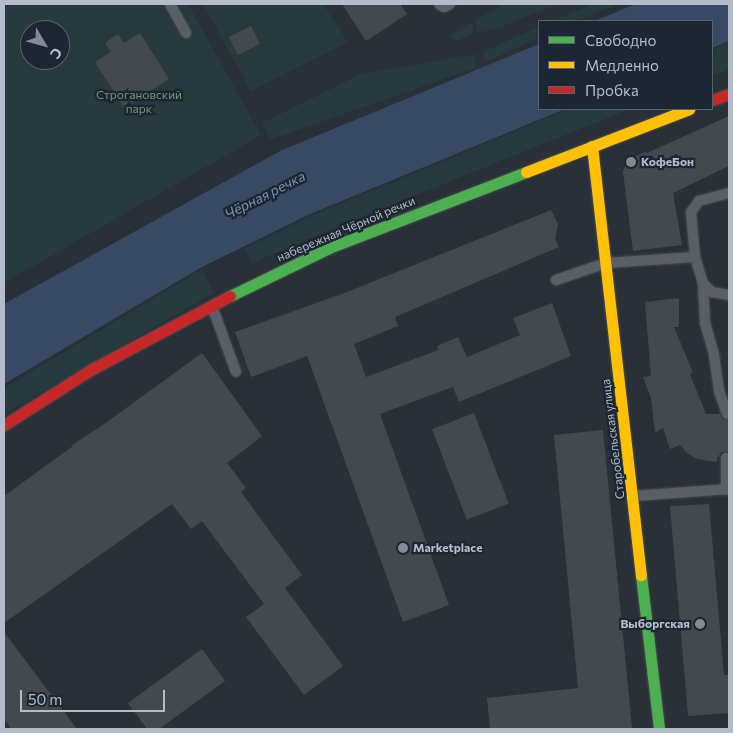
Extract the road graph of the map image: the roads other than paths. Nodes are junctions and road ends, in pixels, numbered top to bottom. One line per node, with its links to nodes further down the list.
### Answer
1 (170, 4): 4 (lane)
2 (439, 4): 3 (lane)
3 (450, 4)
4 (186, 33)
5 (729, 94): 6 (street)
6 (713, 100)
7 (686, 110): 8 (street, набережная Чёрной речки)
8 (592, 146): 11 (street, Старобельская улица); 15 (street, набережная Чёрной речки)
9 (729, 192): 10 (lane)
10 (695, 257): 11 (lane); 13 (lane)
11 (606, 263): 12 (lane); 21 (street, Старобельская улица)
12 (556, 280)
13 (703, 283): 14 (lane); 17 (lane)
14 (728, 296)
15 (212, 305): 16 (lane); 18 (street, набережная Чёрной речки)
16 (236, 372)
17 (727, 414)
18 (4, 425)
19 (726, 458): 20 (lane)
20 (728, 490): 21 (lane)
21 (634, 496): 22 (street, Старобельская улица)
22 (659, 729)

